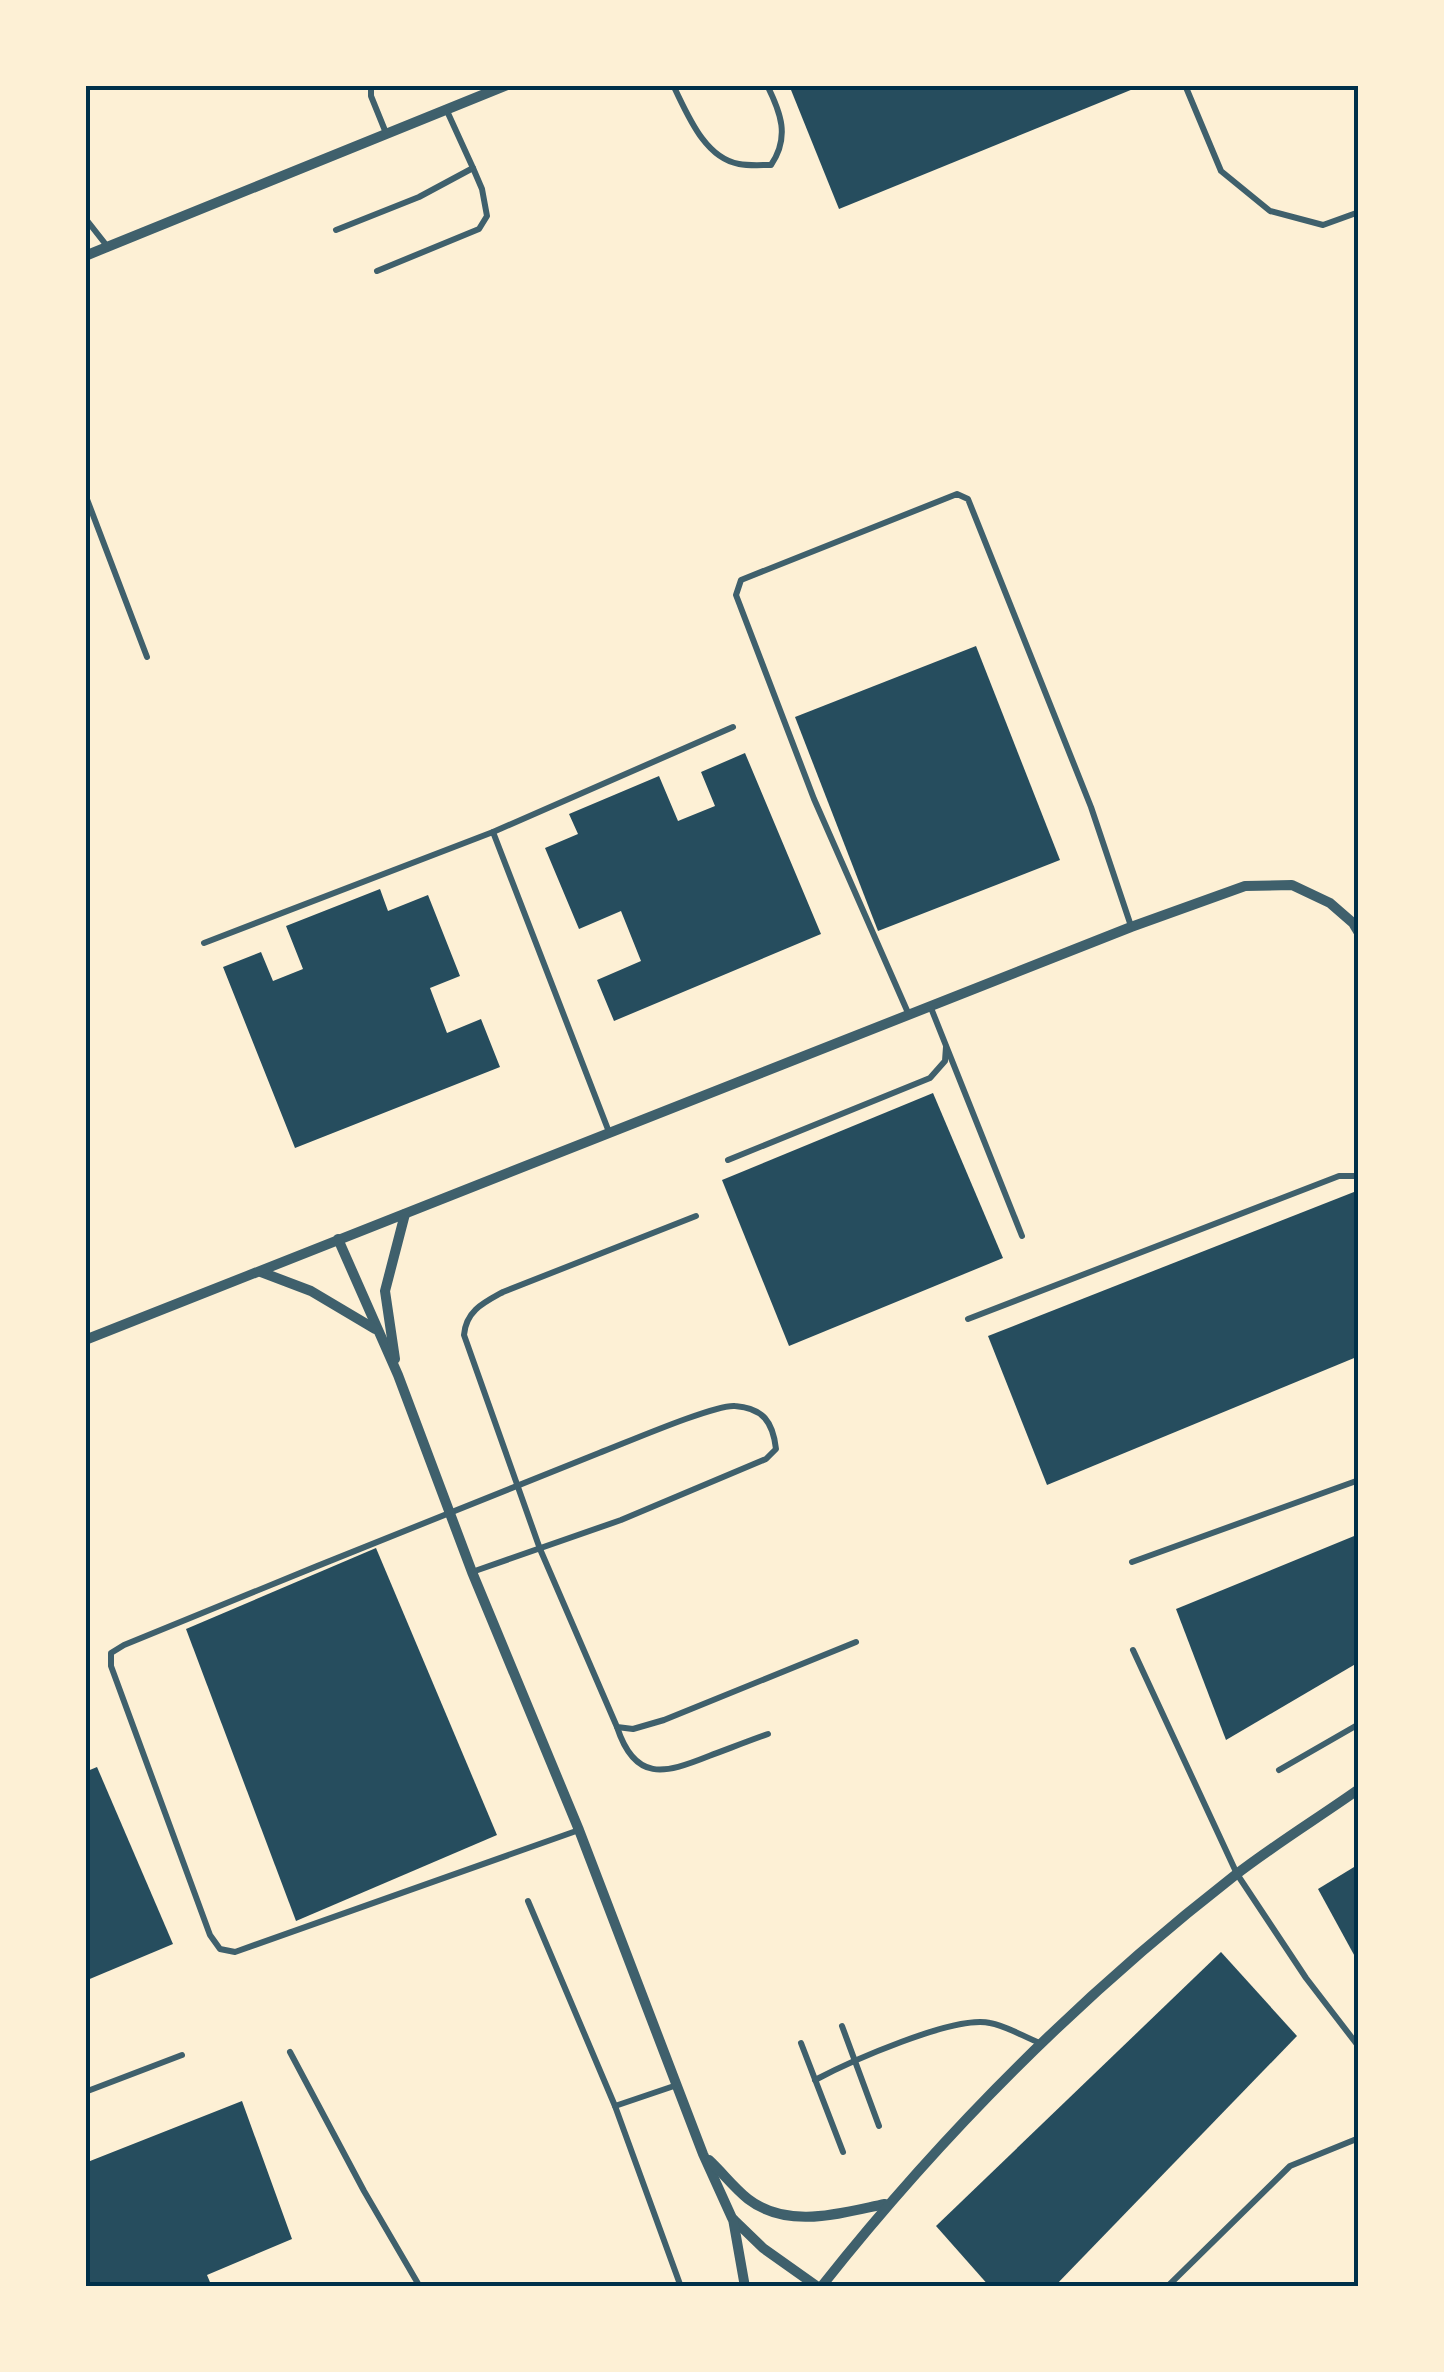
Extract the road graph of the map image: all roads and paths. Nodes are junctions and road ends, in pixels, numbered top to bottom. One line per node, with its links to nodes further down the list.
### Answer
1 (370, 85): 7 (lane)
2 (507, 85): 6 (street)
3 (673, 85): 4 (lane)
4 (768, 85)
5 (1185, 85): 9 (lane)
6 (446, 110): 7 (street); 8 (lane)
7 (386, 134): 12 (street)
8 (473, 168): 11 (lane); 14 (lane)
9 (1359, 212)
10 (85, 218): 12 (lane)
11 (336, 230)
12 (108, 247): 13 (street)
13 (85, 256)
14 (377, 271)
15 (85, 494): 16 (lane)
16 (147, 657)
17 (733, 726): 18 (lane)
18 (493, 832): 21 (lane); 25 (lane)
19 (1132, 927): 20 (street); 22 (street); 23 (lane)
20 (1359, 933)
21 (204, 943)
22 (931, 1008): 23 (street); 24 (lane)
23 (910, 1017): 25 (street)
24 (946, 1047): 26 (lane); 30 (lane)
25 (610, 1134): 28 (street)
26 (728, 1160)
27 (1359, 1176): 33 (lane)
28 (405, 1214): 31 (street); 36 (street)
29 (696, 1216): 38 (lane)
30 (1022, 1236)
31 (338, 1239): 32 (street); 34 (street)
32 (261, 1272): 34 (street); 35 (street)
33 (968, 1319)
34 (378, 1331): 36 (street)
35 (85, 1340)
36 (398, 1375): 39 (street)
37 (1359, 1480): 41 (lane)
38 (520, 1484): 39 (lane); 40 (lane); 40 (lane)
39 (450, 1510): 42 (street); 50 (lane)
40 (540, 1548): 42 (lane); 46 (lane)
41 (1132, 1562)
42 (472, 1572): 50 (street)
43 (856, 1642): 46 (lane)
44 (1133, 1650): 51 (lane)
45 (1359, 1724): 48 (lane)
46 (617, 1727): 47 (lane)
47 (768, 1734)
48 (1279, 1770)
49 (1359, 1789): 51 (street)
50 (579, 1830): 61 (street)
51 (1237, 1874): 55 (street); 56 (lane)
52 (528, 1901): 63 (lane)
53 (842, 2026): 59 (lane)
54 (801, 2043): 60 (lane)
55 (1040, 2044): 59 (lane); 68 (street)
56 (1359, 2046)
57 (290, 2052): 70 (lane)
58 (182, 2055): 62 (lane)
59 (855, 2061): 60 (lane); 64 (lane)
60 (814, 2080): 66 (lane)
61 (678, 2084): 63 (lane); 67 (street)
62 (85, 2092)
63 (614, 2106): 71 (lane)
64 (879, 2126)
65 (1359, 2138): 74 (lane)
66 (842, 2152)
67 (703, 2154): 68 (street); 69 (street)
68 (886, 2204): 73 (street)
69 (732, 2218): 72 (street); 73 (street)
70 (420, 2287)
71 (681, 2287)
72 (745, 2287)
73 (819, 2287)
74 (1167, 2287)

